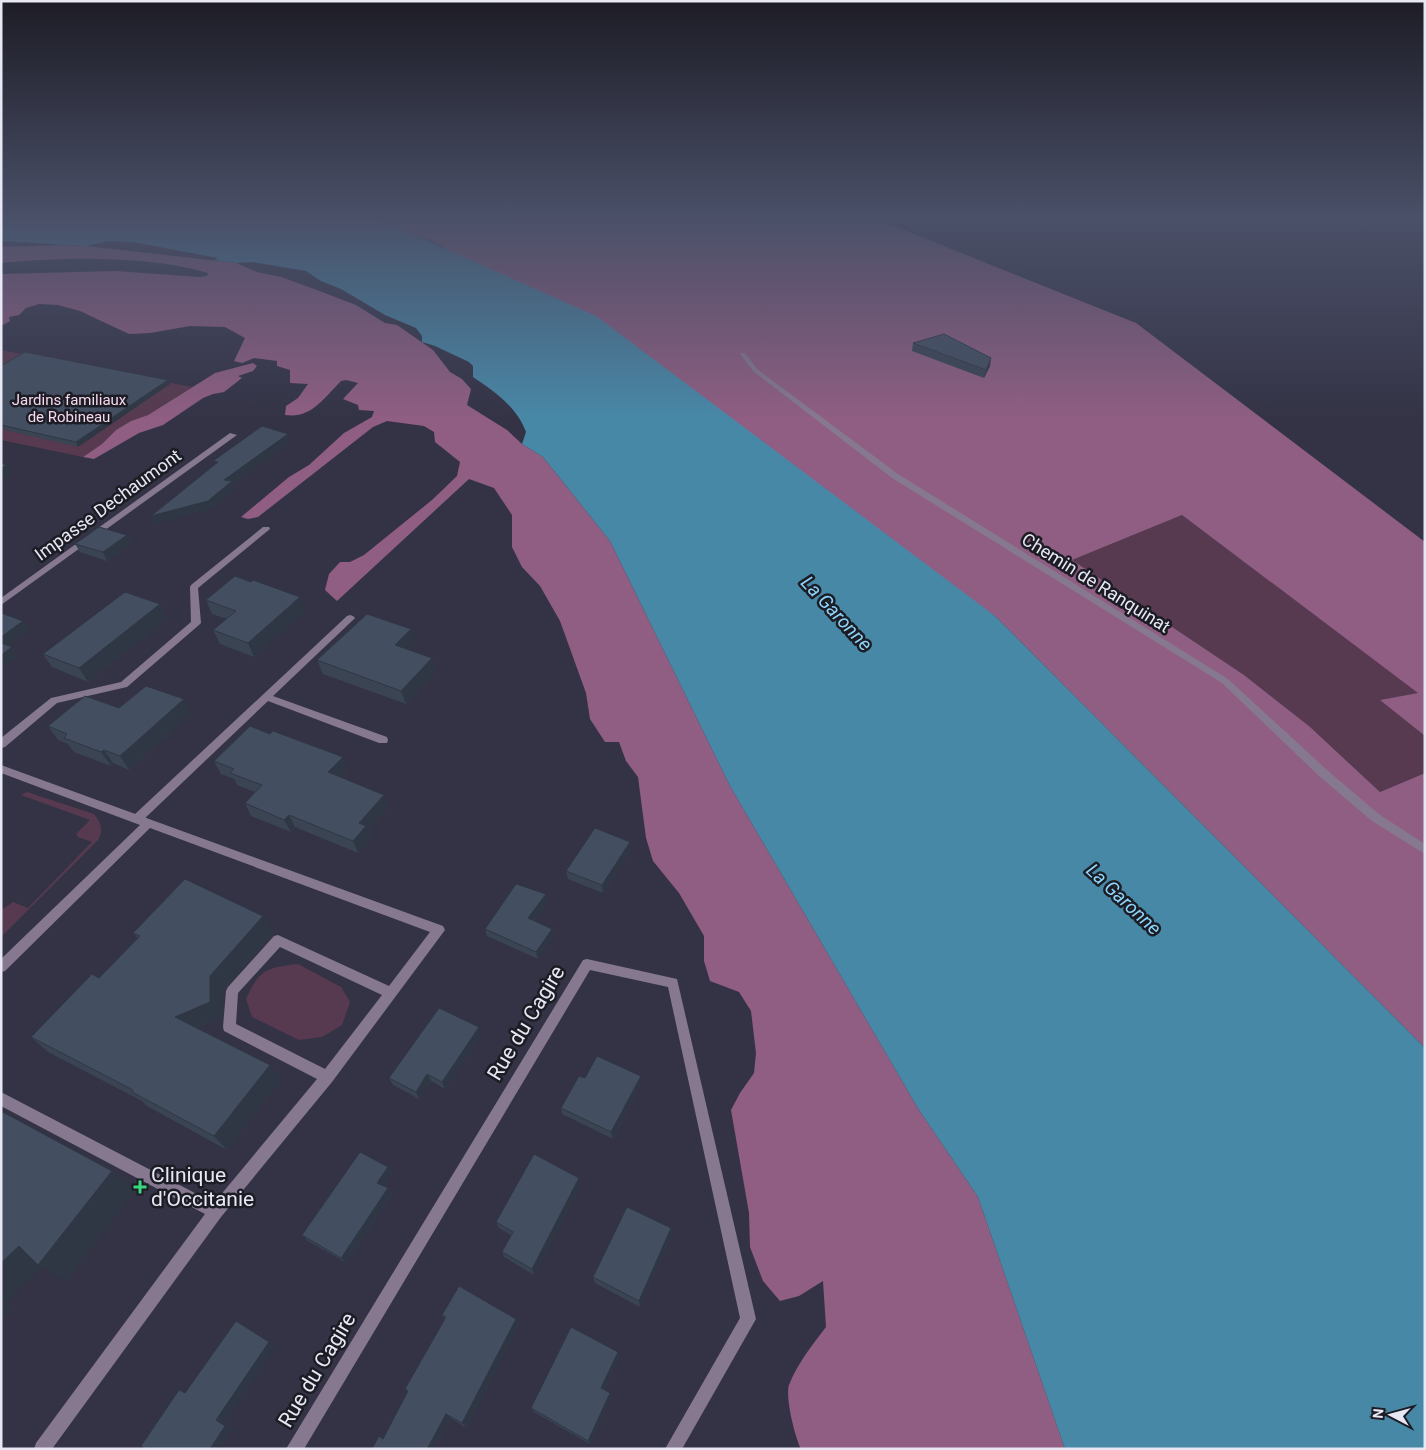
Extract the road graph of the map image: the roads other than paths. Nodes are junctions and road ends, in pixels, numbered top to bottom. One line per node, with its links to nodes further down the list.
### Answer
1 (743, 354): 11 (street, Chemin de Ranquinat)
2 (233, 435): 4 (street, Impasse Dechaumont)
3 (266, 529): 8 (street)
4 (1, 602)
5 (350, 618): 6 (street)
6 (266, 697): 7 (street); 10 (street)
7 (383, 740)
8 (1, 744)
9 (1, 769): 10 (street)
10 (144, 821): 12 (street); 13 (street)
11 (1425, 850)
12 (1, 967)
13 (390, 993): 14 (street); 14 (street)
14 (327, 1076): 16 (street)
15 (1, 1099): 16 (street)
16 (216, 1212): 17 (street)
17 (42, 1449)
18 (294, 1449): 19 (street, Rue du Cagire)
19 (673, 1449)

